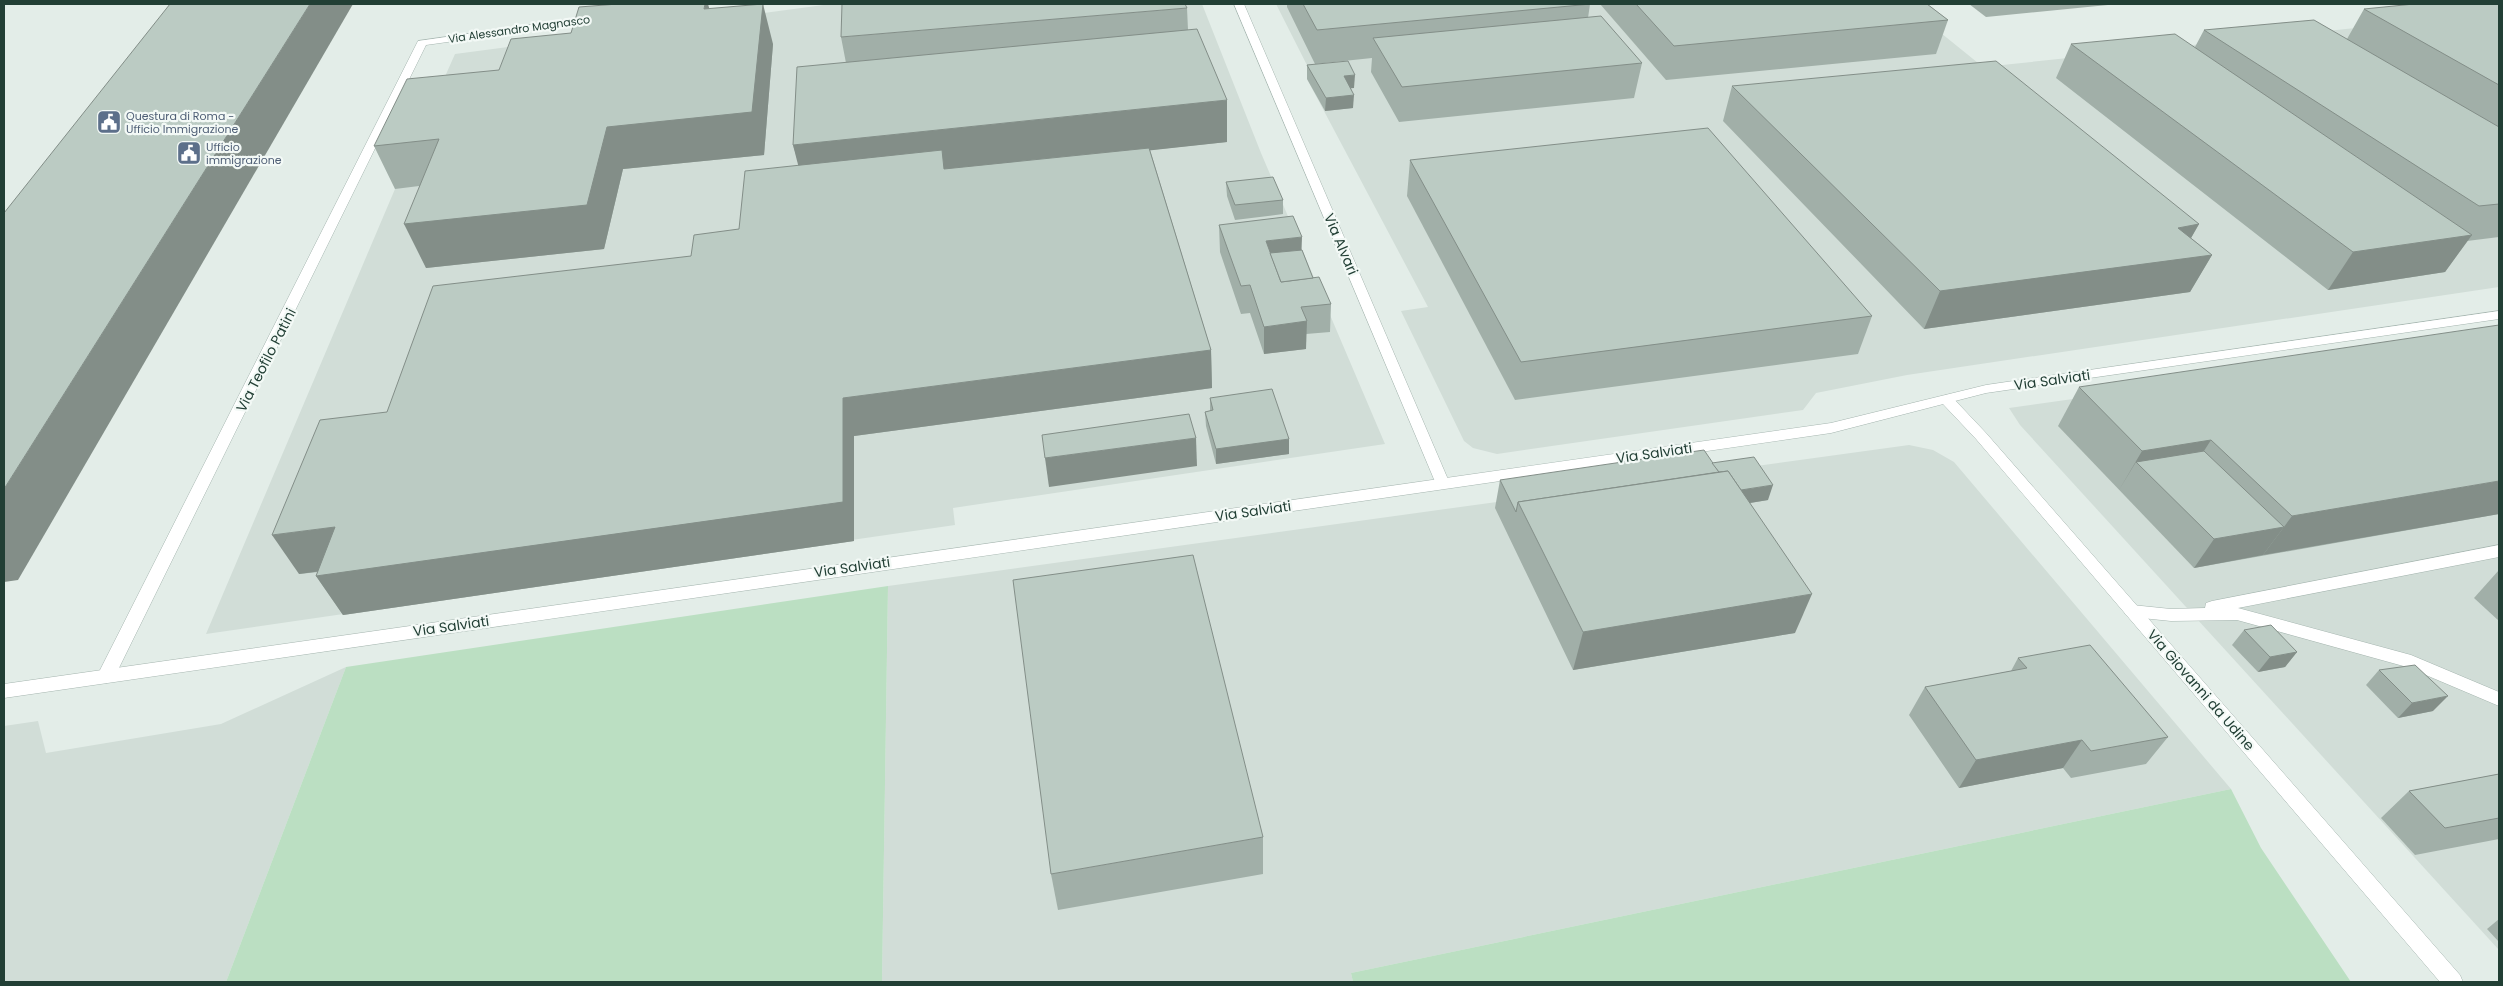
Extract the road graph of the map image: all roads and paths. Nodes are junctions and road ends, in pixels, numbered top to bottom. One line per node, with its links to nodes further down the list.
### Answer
1 (1239, 4): 6 (street, Via Alvari)
2 (607, 17): 3 (street, Via Alessandro Magnasco)
3 (422, 43): 10 (street, Via Teofilo Patini)
4 (2499, 315): 5 (street, Via Salviati)
5 (1947, 400): 6 (street, Via Salviati); 8 (street, Via Giovanni da Udine)
6 (1444, 484): 10 (street, Via Salviati)
7 (2499, 551): 9 (street)
8 (2132, 611): 9 (street); 13 (street, Via Giovanni da Udine)
9 (2171, 615): 12 (street)
10 (106, 676): 11 (street, Via Salviati)
11 (4, 691)
12 (2494, 695)
13 (2453, 982)

